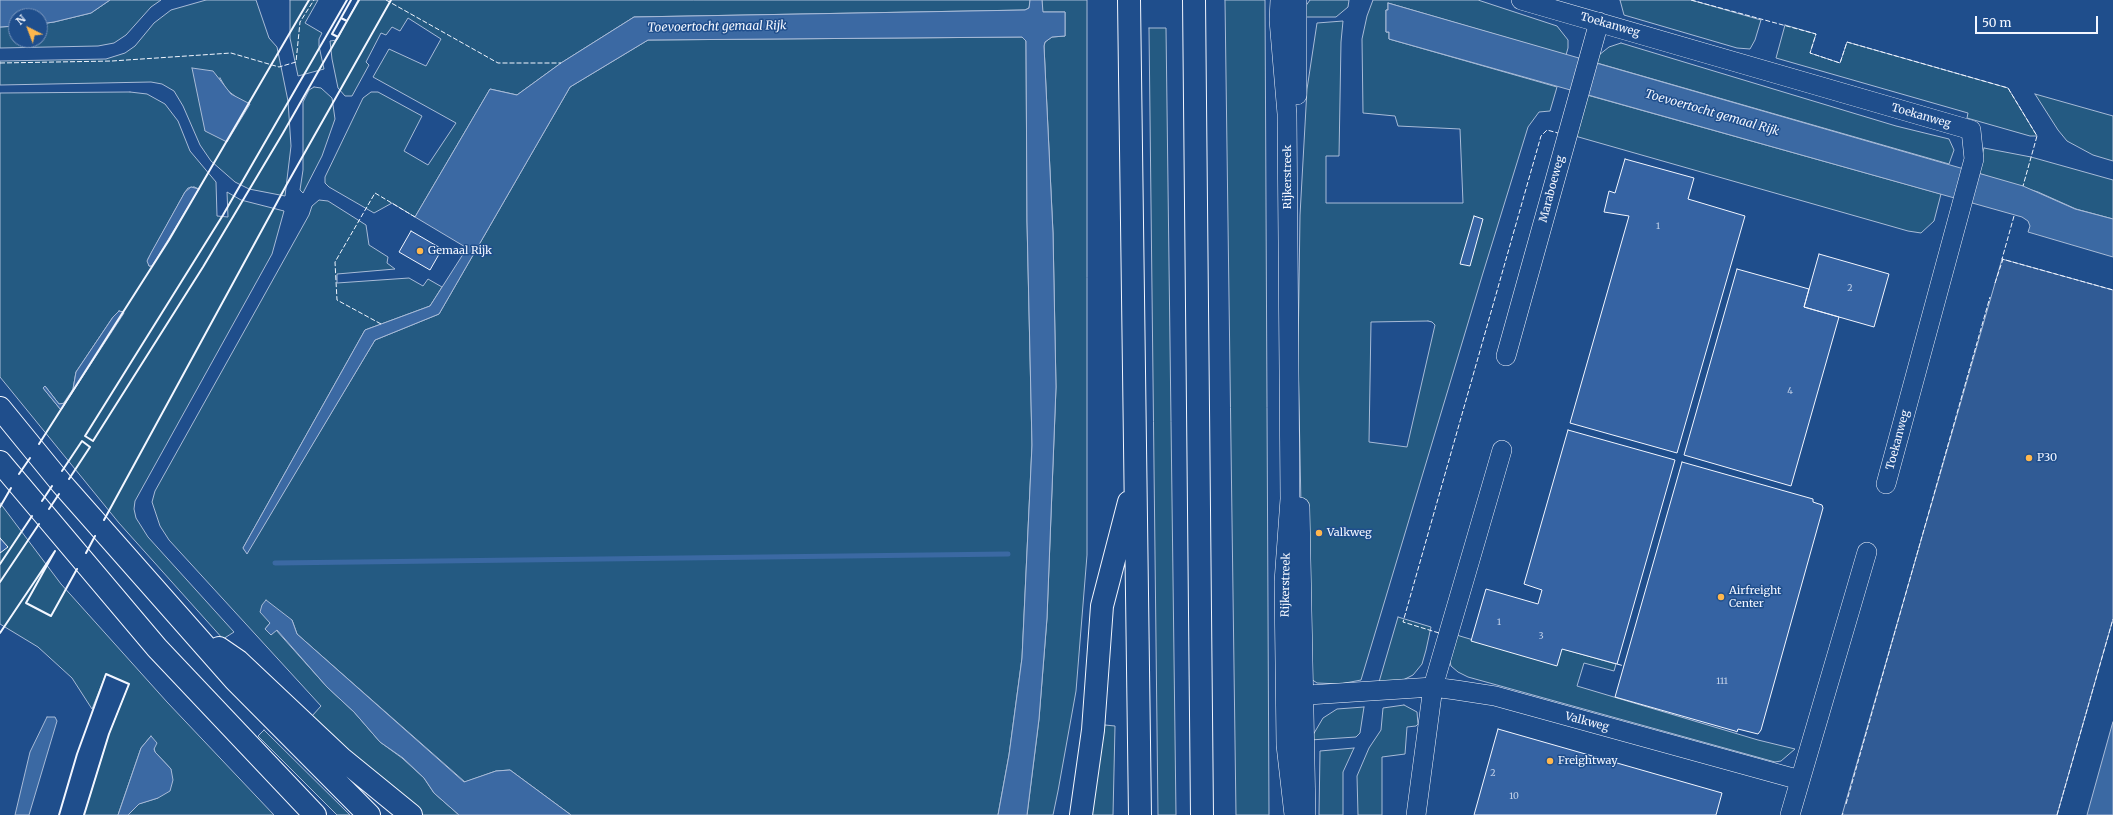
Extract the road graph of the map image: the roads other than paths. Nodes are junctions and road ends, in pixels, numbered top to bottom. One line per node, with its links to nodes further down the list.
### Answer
1 (1129, 0): 12 (highway)
2 (1194, 0): 26 (highway)
3 (1280, 0): 7 (street, Rijkerstreek)
4 (1297, 0): 7 (street, Rijkerstreek)
5 (1521, 0): 6 (street, Toekanweg)
6 (1600, 22): 8 (street, Maraboeweg); 13 (street, Toekanweg)
7 (1293, 355): 17 (street, Rijkerstreek)
8 (1506, 356)
9 (0, 408): 15 (highway)
10 (1502, 450): 16 (street)
11 (0, 462): 20 (highway)
12 (1136, 472): 18 (highway); 25 (highway)
13 (1886, 484)
14 (1867, 552): 19 (street)
15 (188, 627): 21 (highway); 22 (highway)
16 (1433, 687): 17 (street, Valkweg); 19 (street, Valkweg); 29 (street)
17 (1295, 696): 27 (street, Rijkerstreek); 28 (street, Rijkerstreek)
18 (1092, 730): 23 (highway); 24 (highway)
19 (1800, 780): 30 (street)
20 (315, 815)
21 (368, 815)
22 (411, 815)
23 (1067, 815)
24 (1081, 815)
25 (1140, 815)
26 (1202, 815)
27 (1294, 815)
28 (1306, 815)
29 (1416, 815)
30 (1790, 815)

